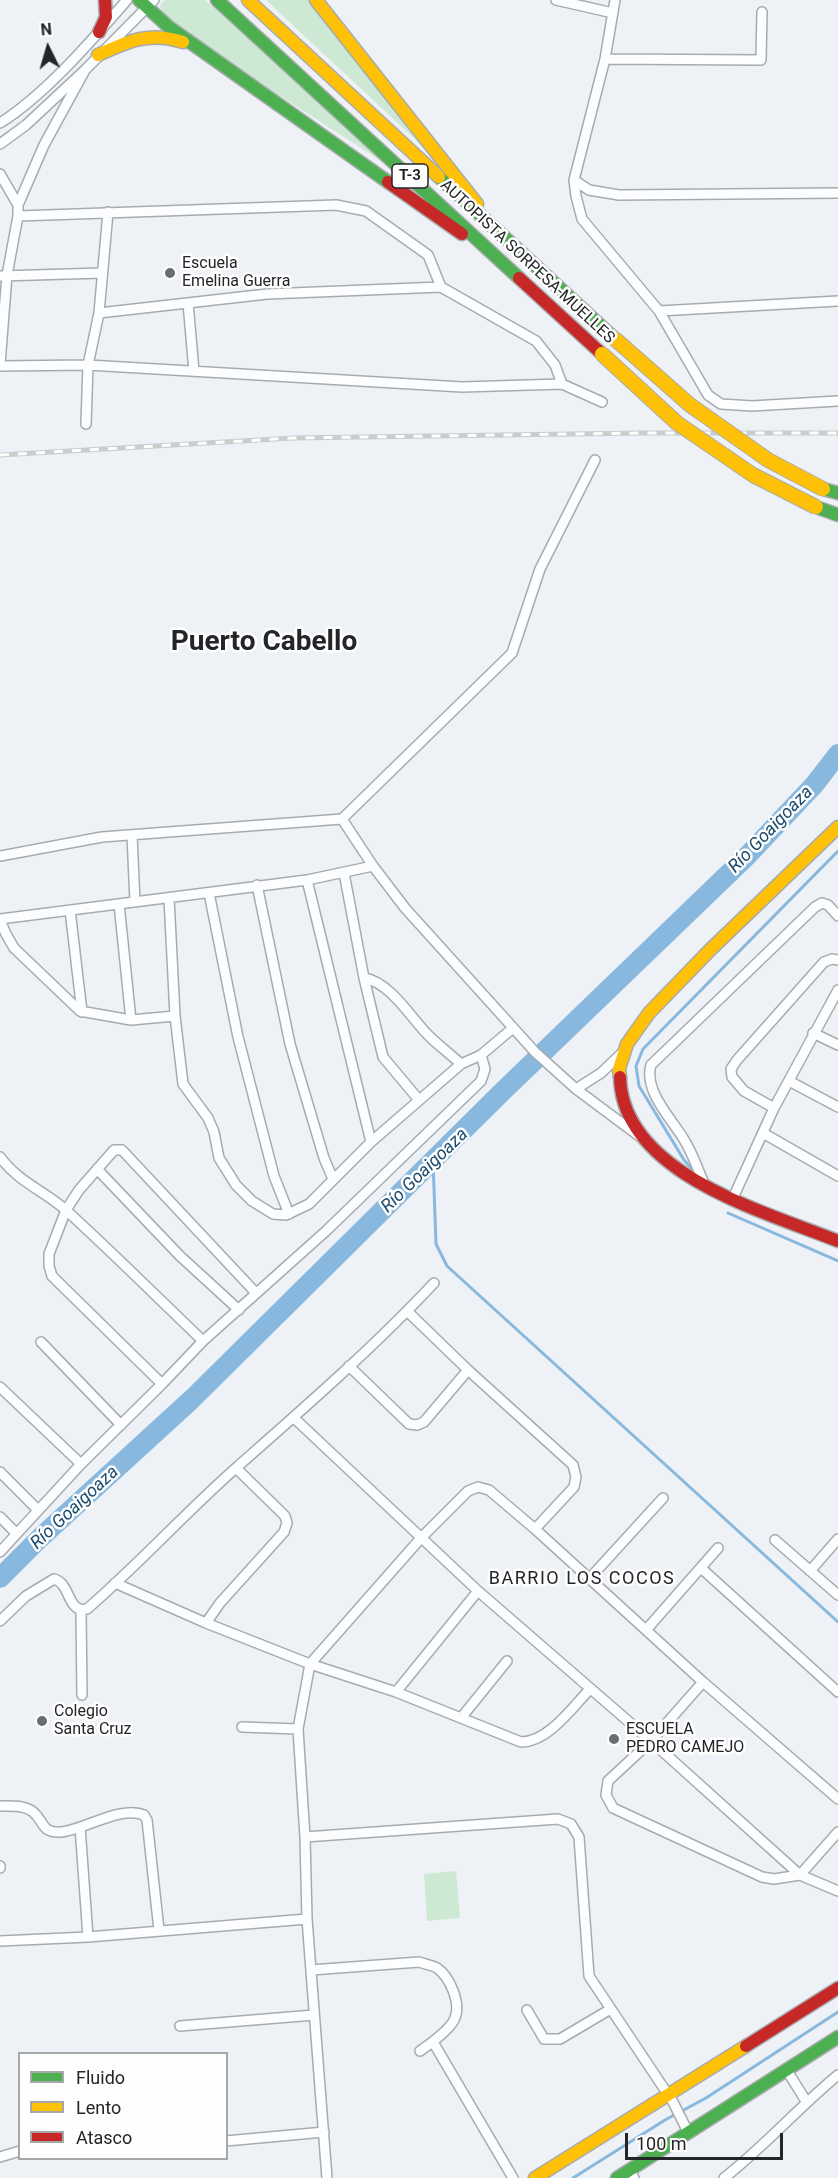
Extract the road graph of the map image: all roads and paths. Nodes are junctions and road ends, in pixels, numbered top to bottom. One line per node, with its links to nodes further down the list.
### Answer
1 (105, 0): 11 (main road)
2 (128, 0): 11 (street)
3 (217, 0): 26 (main road, AUTOPISTA SORPESA-MUELLES / T-3)
4 (248, 0): 24 (main road, AUTOPISTA SORPESA-MUELLES / T-3)
5 (316, 0): 24 (main road)
6 (556, 0): 10 (street)
7 (615, 0): 10 (street)
8 (147, 2): 12 (main road); 13 (street)
9 (762, 12): 14 (street)
10 (613, 13): 14 (street)
11 (99, 32): 16 (street)
12 (201, 50): 13 (main road); 26 (main road)
13 (98, 55): 15 (street)
14 (605, 59): 19 (street)
15 (85, 70): 17 (street); 21 (street)
16 (0, 123)
17 (0, 144)
18 (0, 174): 21 (street)
19 (574, 180): 20 (street); 31 (street)
20 (838, 193)
21 (18, 205): 23 (street)
22 (108, 212): 23 (street); 25 (street); 28 (street)
23 (18, 216): 27 (street)
24 (504, 239): 41 (main road, AUTOPISTA SORPESA-MUELLES / T-3, bridge)
25 (102, 273): 27 (street); 32 (street)
26 (517, 274): 42 (main road, AUTOPISTA SORPESA-MUELLES / T-3, bridge)
27 (3, 276): 33 (street)
28 (441, 286): 30 (street); 36 (street)
29 (838, 301): 31 (street)
30 (188, 303): 32 (street); 35 (street)
31 (659, 311): 37 (street)
32 (99, 313): 34 (street)
33 (0, 365): 34 (street)
34 (88, 365): 35 (street); 39 (street)
35 (194, 371): 36 (street)
36 (562, 384): 38 (street)
37 (838, 401)
38 (602, 402)
39 (86, 424)
40 (595, 460): 43 (street)
41 (838, 493)
42 (838, 515)
43 (342, 819): 45 (street); 47 (street)
44 (838, 827): 67 (main road)
45 (132, 835): 46 (street); 53 (street)
46 (0, 856)
47 (373, 866): 48 (street); 64 (street)
48 (344, 873): 49 (street); 59 (street)
49 (308, 880): 50 (street); 76 (street)
50 (257, 885): 51 (street); 81 (street)
51 (209, 893): 52 (street); 85 (street)
52 (169, 898): 53 (street); 62 (street)
53 (135, 902): 54 (street)
54 (119, 904): 55 (street); 63 (street)
55 (70, 910): 57 (street); 61 (street)
56 (838, 916): 82 (street)
57 (0, 920): 61 (street)
58 (838, 960): 74 (street)
59 (364, 978): 69 (street); 72 (street)
60 (838, 990): 65 (street)
61 (82, 1012): 63 (street)
62 (175, 1016): 63 (street); 85 (street)
63 (131, 1020)
64 (513, 1028): 68 (street); 71 (street)
65 (813, 1033): 66 (street); 70 (street)
66 (838, 1045)
67 (623, 1052): 71 (street); 77 (main road)
68 (481, 1055): 69 (street); 88 (street)
69 (461, 1064): 72 (street)
70 (789, 1081): 73 (street); 74 (street)
71 (576, 1089): 77 (street)
72 (419, 1100): 76 (street)
73 (838, 1107)
74 (774, 1108): 75 (street)
75 (763, 1133): 80 (street); 83 (street)
76 (371, 1142): 81 (street)
77 (646, 1142): 82 (main road)
78 (0, 1157): 84 (street)
79 (97, 1169): 84 (street); 88 (street); 89 (street)
80 (838, 1176)
81 (333, 1179): 85 (street)
82 (705, 1186): 83 (main road)
83 (733, 1198): 86 (main road)
84 (66, 1210): 91 (street); 95 (street)
85 (289, 1214)
86 (838, 1241)
87 (434, 1282): 90 (street)
88 (256, 1293): 89 (street)
89 (239, 1310): 91 (street)
90 (407, 1311): 93 (street); 94 (street)
91 (203, 1341): 95 (street)
92 (40, 1342): 98 (street)
93 (349, 1366): 94 (street); 97 (street)
94 (468, 1370): 105 (street)
95 (162, 1384): 98 (street)
96 (0, 1387): 99 (street)
97 (294, 1418): 100 (street); 107 (street)
98 (121, 1425): 99 (street)
99 (81, 1464): 103 (street)
100 (236, 1468): 115 (street); 120 (street)
101 (0, 1472): 103 (street)
102 (663, 1498): 114 (street)
103 (38, 1509): 106 (street)
104 (0, 1517): 106 (street)
105 (535, 1529): 107 (street); 114 (street)
106 (16, 1533): 111 (street)
107 (421, 1538): 116 (street); 123 (street)
108 (838, 1539): 113 (street)
109 (775, 1540): 113 (street)
110 (718, 1548): 112 (street)
111 (0, 1552)
112 (701, 1568): 121 (street); 127 (street)
113 (810, 1571): 117 (street)
114 (589, 1579): 121 (street)
115 (115, 1583): 118 (street); 120 (street)
116 (478, 1592): 125 (street); 126 (street)
117 (838, 1595)
118 (81, 1611): 119 (street); 128 (street)
119 (0, 1621)
120 (206, 1623): 123 (street)
121 (646, 1630): 124 (street)
122 (507, 1661): 129 (street)
123 (310, 1664): 126 (street); 131 (street)
124 (703, 1682): 132 (street); 133 (street)
125 (590, 1689): 129 (street); 132 (street)
126 (396, 1692): 129 (street)
127 (838, 1692)
128 (82, 1695)
129 (460, 1718)
130 (242, 1727): 131 (street)
131 (298, 1728): 137 (street)
132 (651, 1741): 138 (street); 138 (street)
133 (838, 1799)
134 (0, 1806): 135 (street)
135 (80, 1827): 141 (street); 142 (street)
136 (838, 1832): 138 (street)
137 (305, 1837): 140 (street); 147 (street)
138 (800, 1875): 139 (street)
139 (838, 1891)
140 (307, 1919): 141 (street); 144 (street)
141 (159, 1930): 142 (street)
142 (88, 1937): 143 (street)
143 (0, 1941)
144 (311, 1970): 148 (street); 151 (street)
145 (838, 1988): 155 (main road)
146 (527, 2010): 147 (street)
147 (609, 2010): 155 (street)
148 (314, 2015): 149 (street); 158 (street)
149 (180, 2026)
150 (838, 2037): 153 (main road)
151 (433, 2042): 152 (street); 164 (street)
152 (420, 2050)
153 (786, 2069): 156 (street); 157 (main road)
154 (838, 2075): 156 (street)
155 (670, 2099): 157 (street); 165 (main road)
156 (806, 2101): 166 (street)
157 (686, 2128): 162 (main road)
158 (324, 2132): 159 (street); 163 (street)
159 (228, 2141)
160 (18, 2152): 161 (street)
161 (0, 2157)
162 (627, 2175)
163 (327, 2178)
164 (513, 2178)
165 (535, 2178)
166 (724, 2178)

